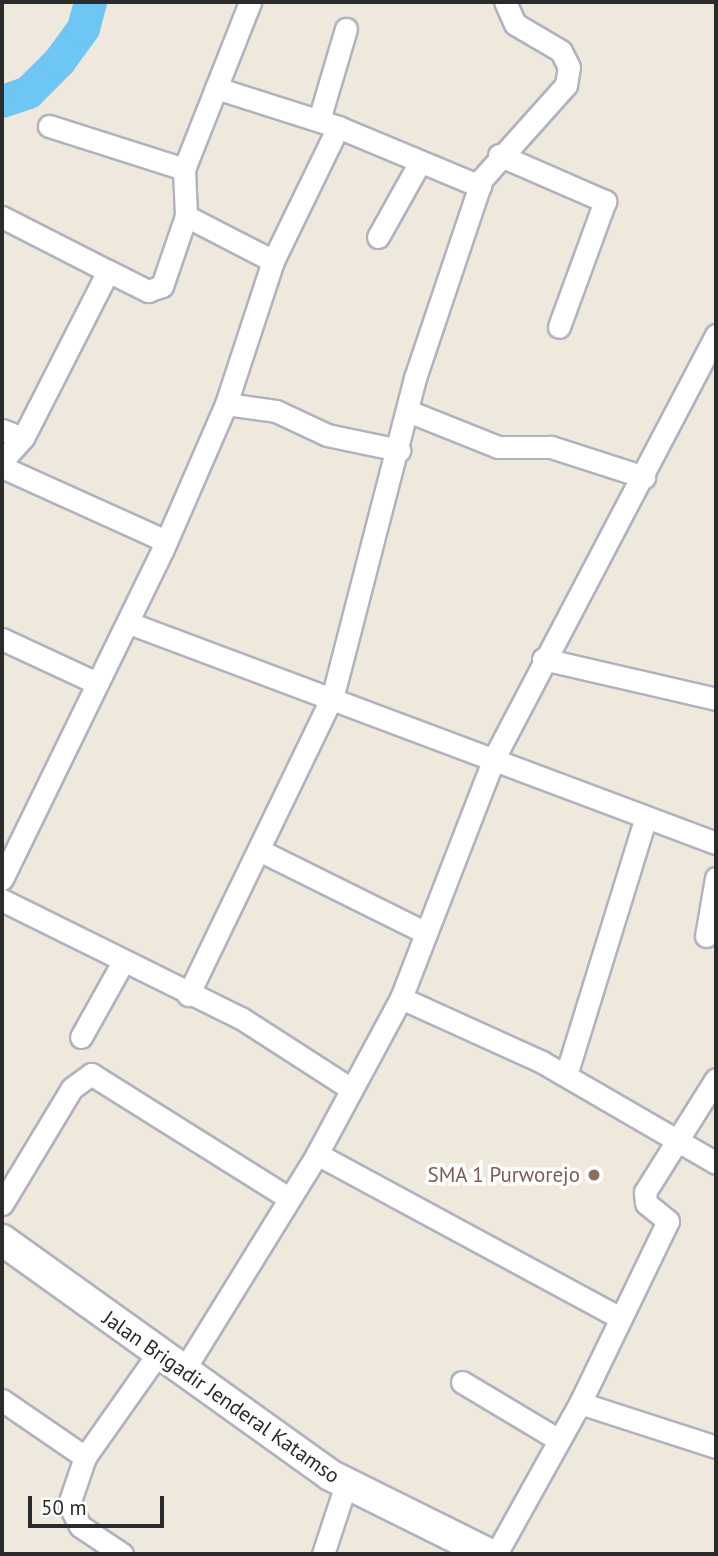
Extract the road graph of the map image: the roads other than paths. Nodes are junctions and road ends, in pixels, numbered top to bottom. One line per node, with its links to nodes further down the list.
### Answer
1 (250, 2): 4 (street)
2 (505, 2): 7 (street)
3 (346, 29): 5 (street)
4 (216, 88): 5 (street); 9 (street)
5 (328, 124): 8 (street); 14 (street)
6 (49, 126): 9 (street)
7 (499, 155): 10 (street); 16 (street)
8 (420, 162): 10 (street); 13 (street)
9 (184, 169): 11 (street)
10 (480, 186): 19 (street)
11 (186, 216): 14 (street); 15 (street)
12 (2, 218): 15 (street)
13 (378, 237)
14 (273, 261): 18 (street)
15 (108, 271): 21 (street)
16 (559, 327)
17 (716, 335): 25 (street)
18 (226, 404): 22 (street); 26 (street)
19 (408, 411): 22 (street); 25 (street)
20 (2, 430): 21 (street)
21 (23, 438): 23 (street)
22 (399, 450): 31 (street)
23 (2, 461)
24 (2, 467): 26 (street)
25 (644, 477): 29 (street)
26 (166, 541): 27 (street)
27 (129, 623): 30 (street); 31 (street)
28 (2, 639): 30 (street)
29 (543, 659): 32 (street); 33 (street)
30 (97, 683): 38 (street)
31 (333, 695): 33 (street); 36 (street)
32 (716, 699)
33 (494, 758): 34 (street); 40 (street)
34 (645, 820): 35 (street); 46 (street)
35 (716, 843)
36 (259, 850): 40 (street); 43 (street)
37 (716, 878): 41 (street)
38 (2, 879)
39 (2, 900): 42 (street)
40 (426, 933): 44 (street)
41 (706, 936)
42 (122, 962): 43 (street); 45 (street)
43 (188, 995): 48 (street)
44 (401, 998): 46 (street); 48 (street)
45 (81, 1037)
46 (566, 1074): 49 (street)
47 (716, 1079): 49 (street)
48 (351, 1089): 50 (street)
49 (675, 1137): 51 (street); 55 (street)
50 (317, 1154): 52 (street); 55 (street)
51 (716, 1163)
52 (289, 1198): 53 (street); 57 (street)
53 (2, 1204)
54 (2, 1240): 56 (main road, Jalan Brigadir Jenderal Katamso)
55 (619, 1317): 60 (street)
56 (157, 1355): 57 (main road, Jalan Brigadir Jenderal Katamso); 63 (street)
57 (183, 1373): 64 (main road, Jalan Brigadir Jenderal Katamso)
58 (462, 1382): 61 (street)
59 (2, 1400): 63 (street)
60 (580, 1403): 61 (street); 62 (street)
61 (559, 1440): 68 (street)
62 (716, 1447)
63 (85, 1457): 65 (street)
64 (346, 1485): 66 (street); 67 (main road, Jalan Brigadir Jenderal Katamso)
65 (122, 1554)
66 (323, 1554)
67 (489, 1554)
68 (496, 1554)

